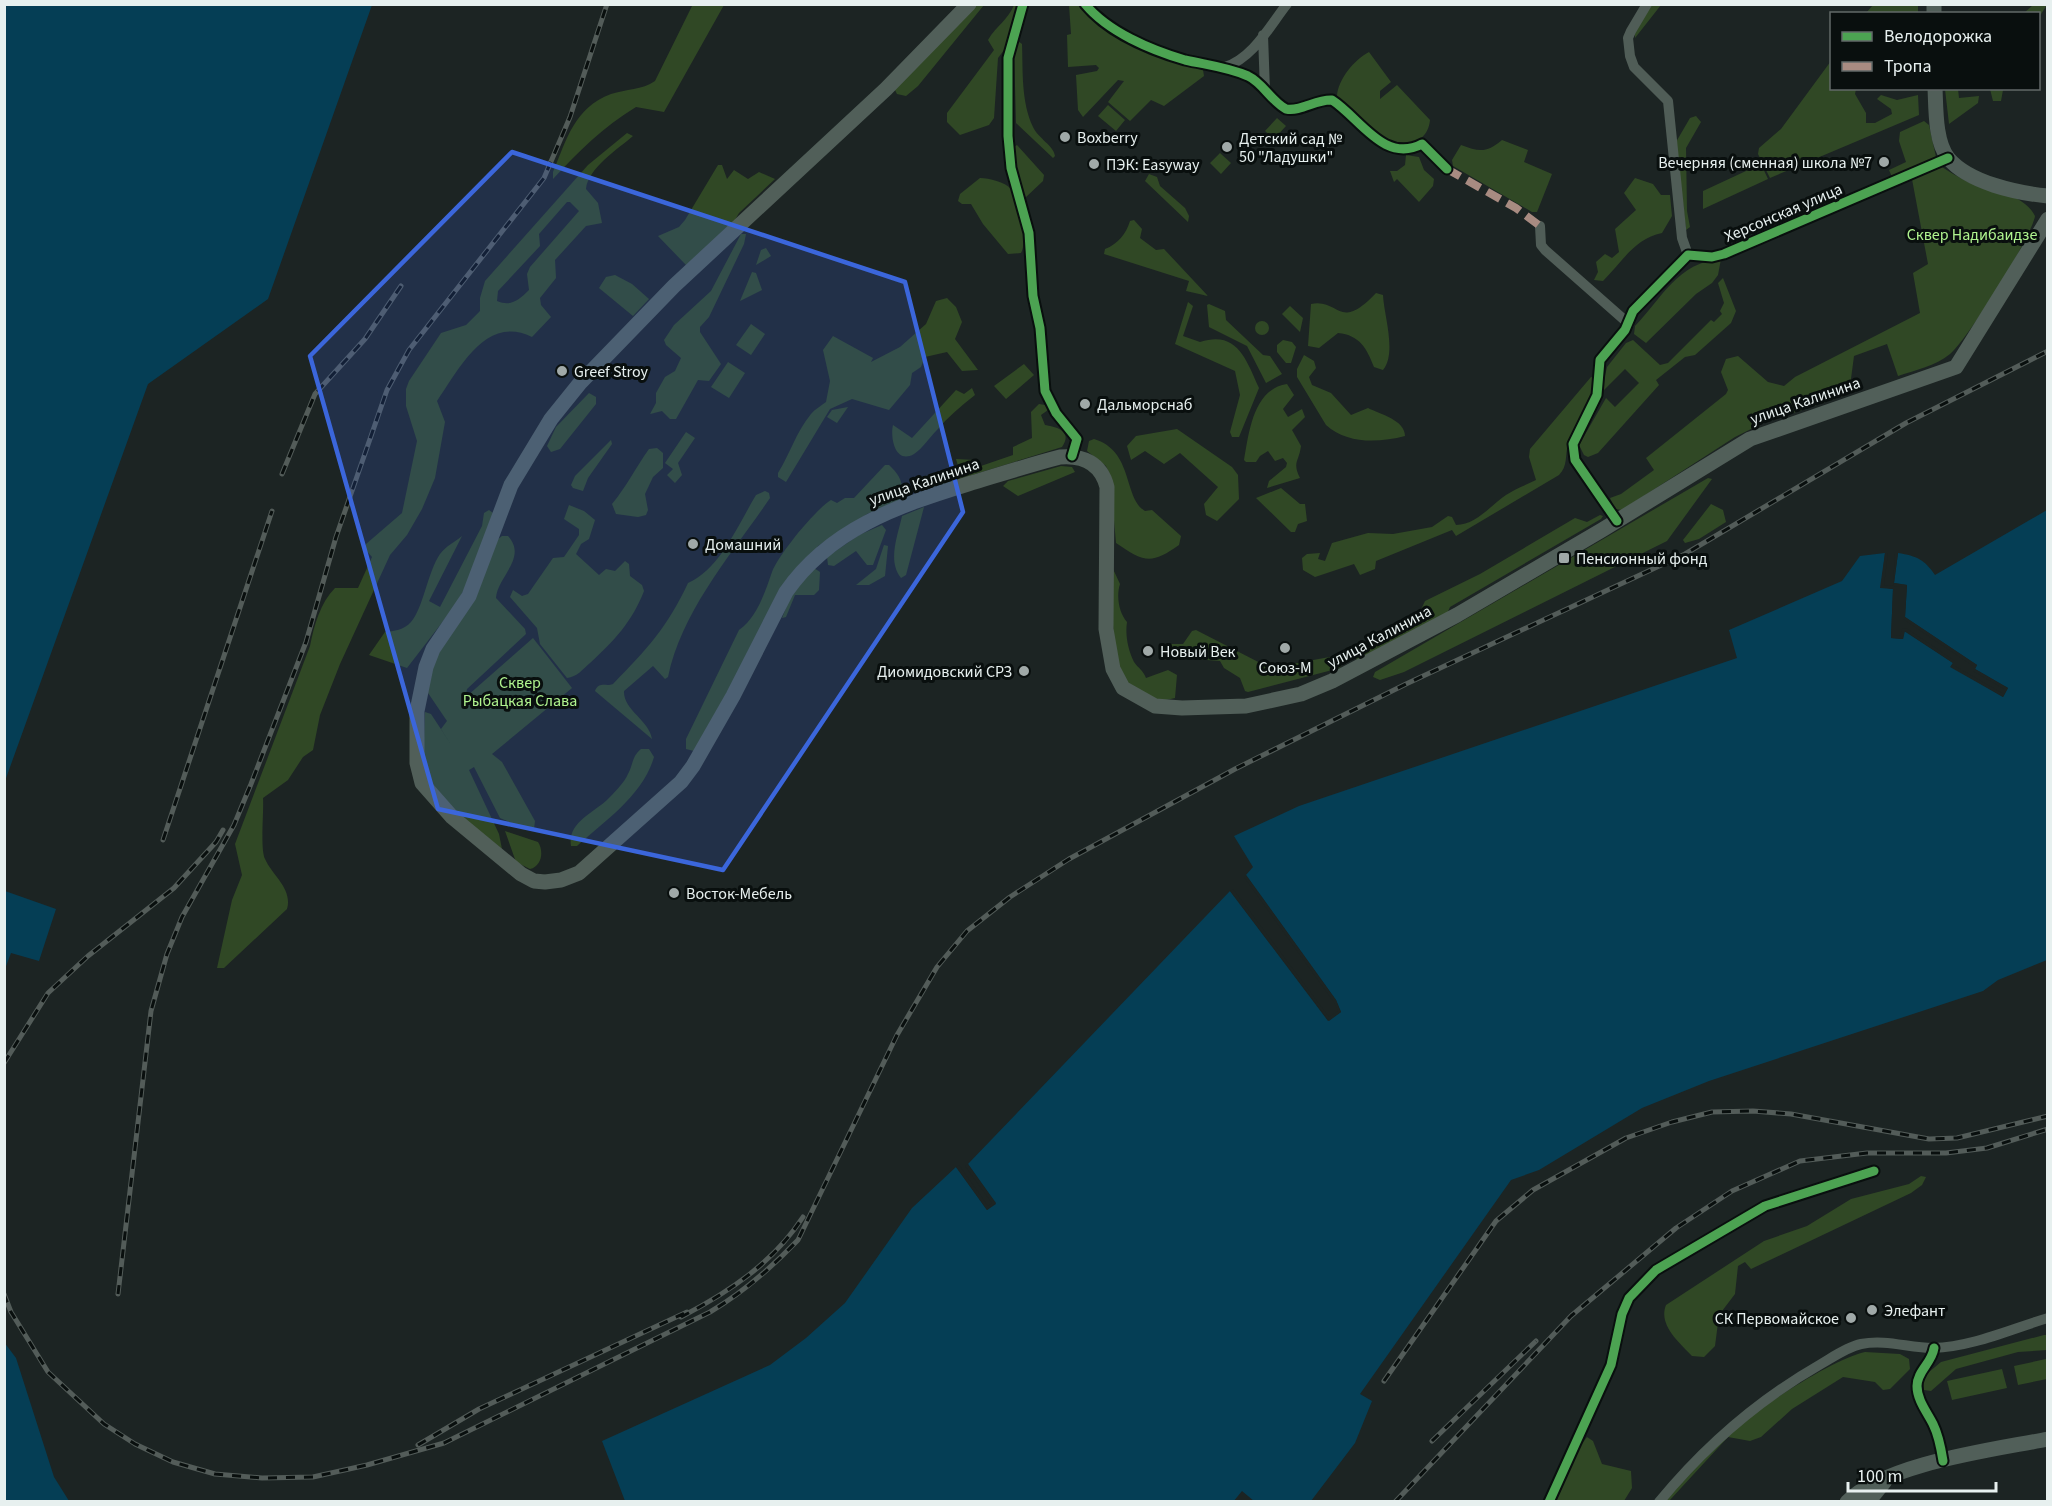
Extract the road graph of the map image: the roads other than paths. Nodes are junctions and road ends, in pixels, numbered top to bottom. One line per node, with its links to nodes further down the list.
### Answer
1 (969, 4): 17 (main road, улица Калинина)
2 (1023, 4): 17 (street)
3 (1085, 4): 7 (street)
4 (1287, 4): 6 (street)
5 (1647, 4): 15 (street)
6 (1263, 35): 7 (street); 9 (street)
7 (1225, 67): 9 (street)
8 (1935, 90): 10 (main road)
9 (1265, 91): 11 (street)
10 (1948, 158): 12 (main road); 15 (street, Херсонская улица)
11 (1447, 169)
12 (2048, 196)
13 (2048, 219): 18 (main road, улица Калинина)
14 (1540, 226): 16 (street)
15 (1688, 255): 16 (street)
16 (1629, 324): 18 (street)
17 (1072, 456): 18 (main road, улица Калинина)
18 (1617, 521)
19 (1874, 1171): 25 (street)
20 (2048, 1318): 21 (street)
21 (1934, 1348): 23 (street); 26 (street)
22 (2048, 1439): 23 (main road)
23 (1943, 1461): 24 (main road)
24 (1890, 1476): 27 (main road); 28 (main road)
25 (1549, 1502)
26 (1659, 1502)
27 (1847, 1502)
28 (1868, 1502)

